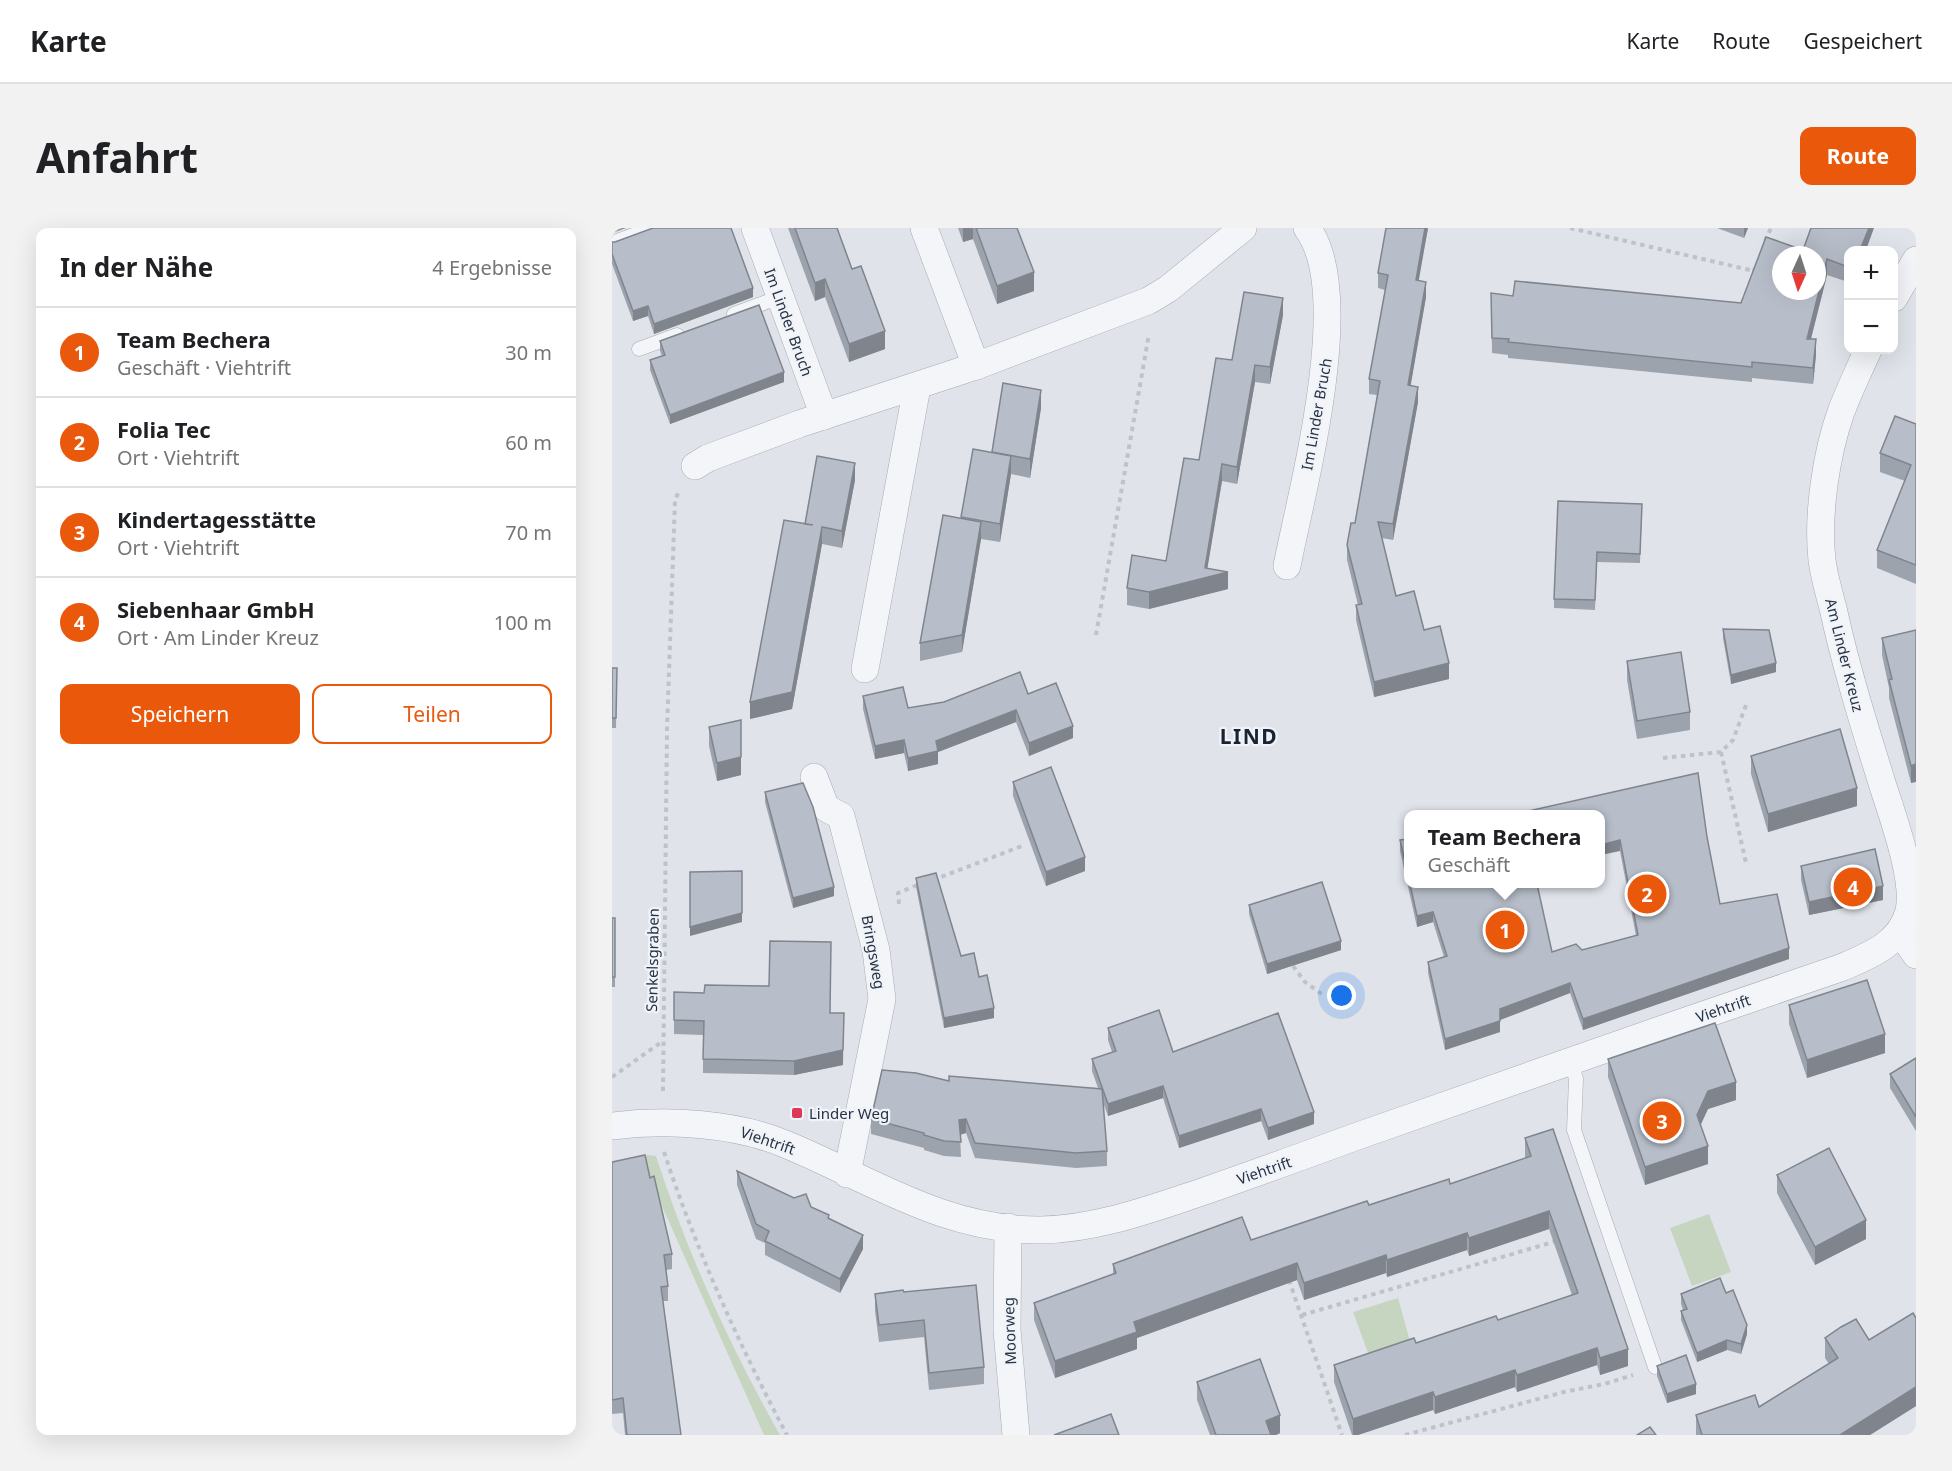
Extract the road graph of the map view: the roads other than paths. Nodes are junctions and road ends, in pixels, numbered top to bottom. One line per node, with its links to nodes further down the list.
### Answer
1 (652, 228): 6 (lane)
2 (755, 228): 9 (street, Im Linder Bruch)
3 (924, 228): 14 (street)
4 (1243, 228): 14 (street)
5 (1307, 228): 18 (street, Im Linder Bruch)
6 (612, 243)
7 (1916, 260): 8 (street)
8 (1898, 290)
9 (780, 297): 10 (lane); 16 (street, Im Linder Bruch)
10 (726, 317)
11 (693, 329): 12 (lane)
12 (639, 349)
13 (1866, 354): 21 (street, Am Linder Kreuz)
14 (976, 366): 15 (street)
15 (917, 387): 16 (street); 19 (street)
16 (824, 416): 17 (street)
17 (695, 466)
18 (1287, 566)
19 (865, 669)
20 (814, 777): 25 (street, Bringsweg)
21 (1900, 932): 22 (street); 23 (street, Viehtrift)
22 (1916, 955)
23 (1571, 1062): 26 (street, Viehtrift); 27 (lane)
24 (612, 1126): 25 (street, Viehtrift)
25 (847, 1174): 26 (street, Viehtrift)
26 (1008, 1227): 28 (street, Moorweg)
27 (1655, 1367)
28 (1016, 1435)

